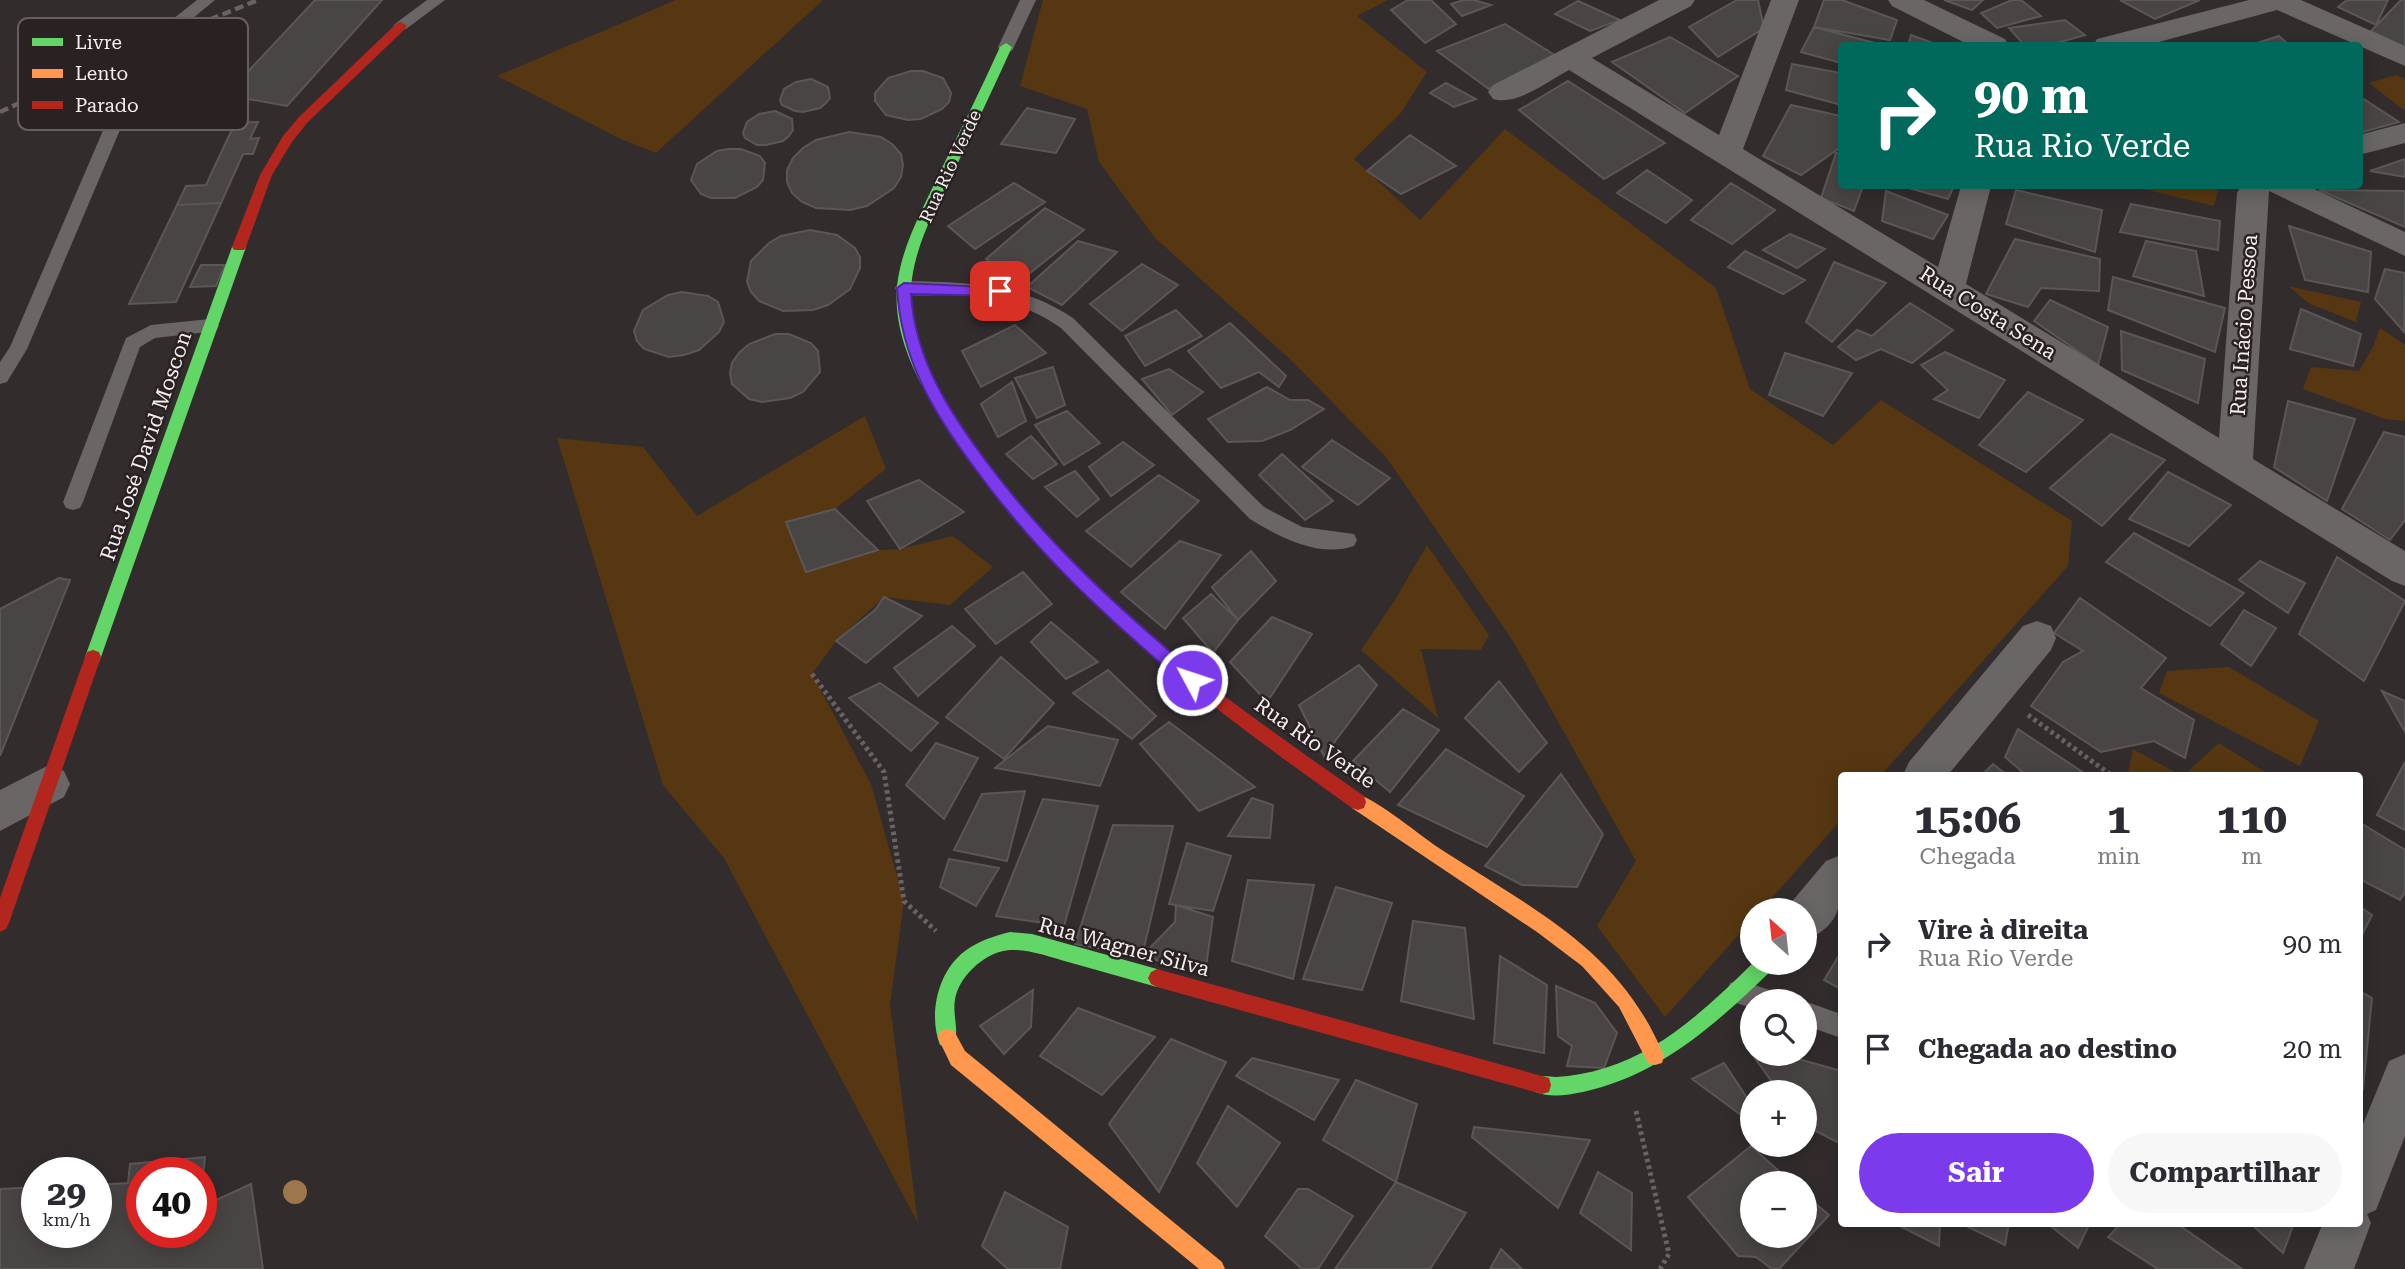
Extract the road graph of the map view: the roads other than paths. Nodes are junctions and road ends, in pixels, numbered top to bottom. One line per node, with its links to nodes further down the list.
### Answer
1 (207, 0): 8 (lane)
2 (437, 0): 9 (lane)
3 (1028, 0): 12 (lane)
4 (1681, 0): 13 (street)
5 (1785, 0): 19 (street)
6 (1902, 0): 10 (street)
7 (2278, 1): 11 (street); 14 (street)
8 (184, 18)
9 (401, 26): 26 (street, Rua José David Moscon)
10 (1987, 42)
11 (2122, 42)
12 (1006, 47): 24 (street, Rua Rio Verde)
13 (1570, 57): 15 (street); 19 (street, Rua Costa Sena)
14 (2405, 57)
15 (1503, 92)
16 (112, 130): 27 (lane)
17 (2405, 133): 18 (street)
18 (2363, 144)
19 (1727, 153): 25 (street, Rua Costa Sena)
20 (1975, 189): 25 (street)
21 (2255, 189): 28 (street, Rua Inácio Pessoa)
22 (2288, 189): 23 (street)
23 (2405, 245)
24 (904, 288): 30 (lane); 43 (street, Rua Rio Verde)
25 (1948, 289): 28 (street, Rua Costa Sena)
26 (210, 326): 29 (lane); 34 (street, Rua José David Moscon)
27 (0, 377)
28 (2235, 465): 31 (street, Rua Costa Sena)
29 (73, 502)
30 (1347, 540)
31 (2405, 569)
32 (2037, 638): 33 (street)
33 (1925, 772)
34 (49, 784): 35 (street); 38 (street, Rua José David Moscon)
35 (0, 812)
36 (1838, 879): 37 (street)
37 (1817, 904)
38 (0, 923)
39 (1755, 975): 40 (street, Rua Wagner Silva)
40 (1739, 992): 43 (street, Rua Wagner Silva)
41 (1817, 1018): 42 (lane)
42 (1838, 1025)
43 (1655, 1056): 47 (street, Rua Wagner Silva)
44 (2405, 1077): 45 (street)
45 (2363, 1183)
46 (2345, 1227): 48 (street)
47 (1215, 1269)
48 (2329, 1269)

